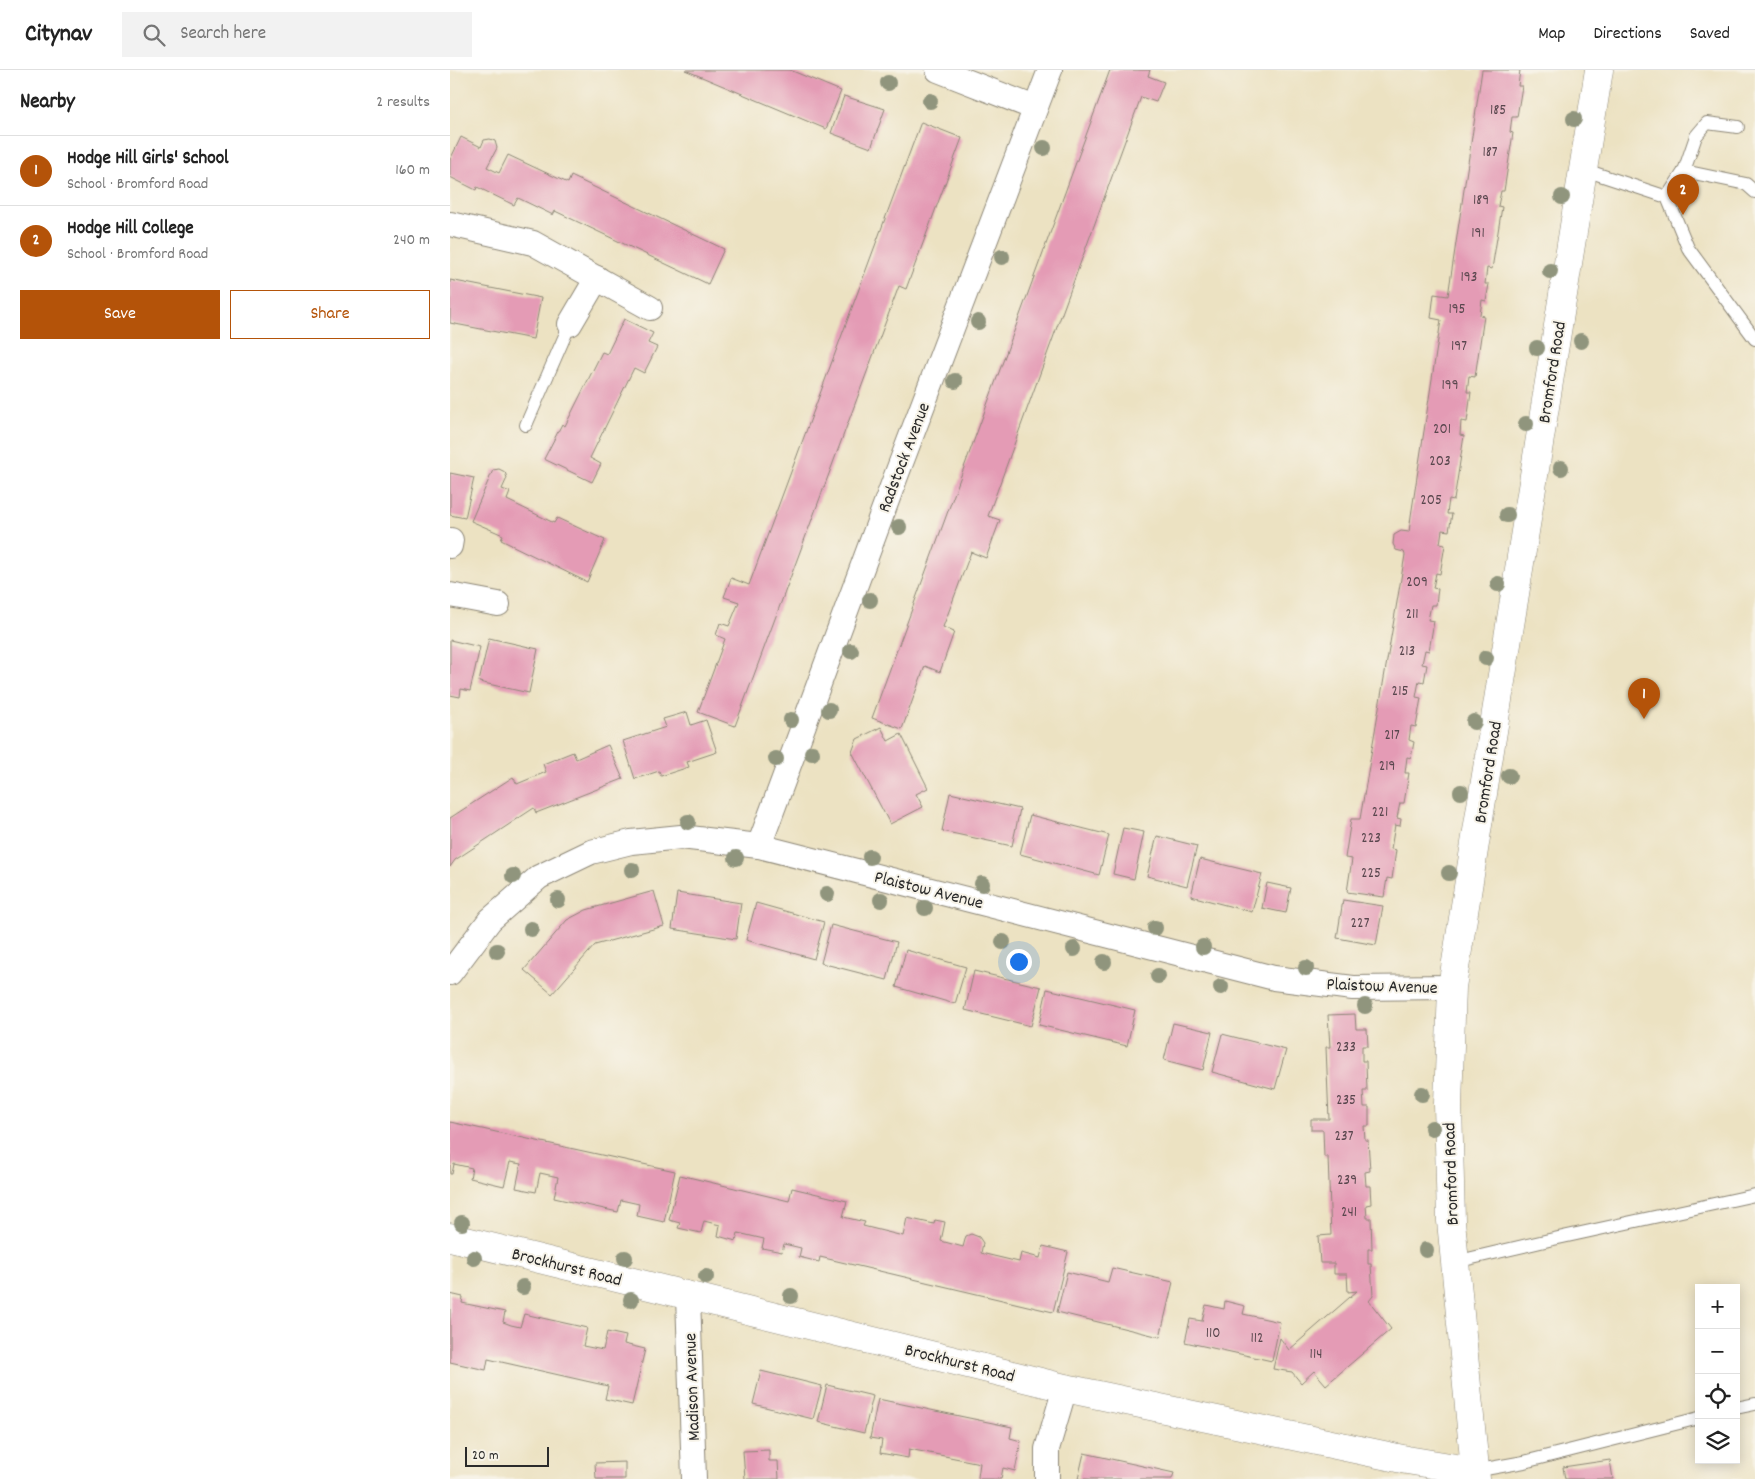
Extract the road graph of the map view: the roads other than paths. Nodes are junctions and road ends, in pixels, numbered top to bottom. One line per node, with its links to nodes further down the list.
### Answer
1 (938, 70): 4 (street)
2 (1050, 70): 4 (street, Radstock Avenue)
3 (1599, 70): 6 (street, Bromford Road)
4 (1035, 108): 18 (street, Radstock Avenue)
5 (1738, 127): 7 (lane)
6 (1582, 169): 9 (lane); 20 (street, Bromford Road)
7 (1684, 171): 8 (lane); 9 (lane)
8 (1755, 192)
9 (1666, 197): 14 (lane)
10 (450, 224): 11 (street)
11 (597, 278): 12 (street); 13 (street)
12 (650, 308)
13 (570, 324): 15 (lane)
14 (1755, 339)
15 (526, 425)
16 (450, 596): 17 (street)
17 (498, 604)
18 (759, 846): 19 (street, Plaistow Avenue); 20 (street, Plaistow Avenue)
19 (450, 973)
20 (1452, 987): 23 (street, Bromford Road)
21 (1755, 1195): 23 (lane)
22 (450, 1237): 24 (street, Brockhurst Road)
23 (1455, 1262): 29 (street, Bromford Road)
24 (688, 1296): 25 (street, Brockhurst Road); 30 (street, Madison Avenue)
25 (1065, 1388): 29 (street, Brockhurst Road); 31 (street)
26 (1755, 1404): 27 (lane)
27 (1740, 1407)
28 (1695, 1419): 29 (lane)
29 (1475, 1475)
30 (694, 1479)
31 (1048, 1479)

